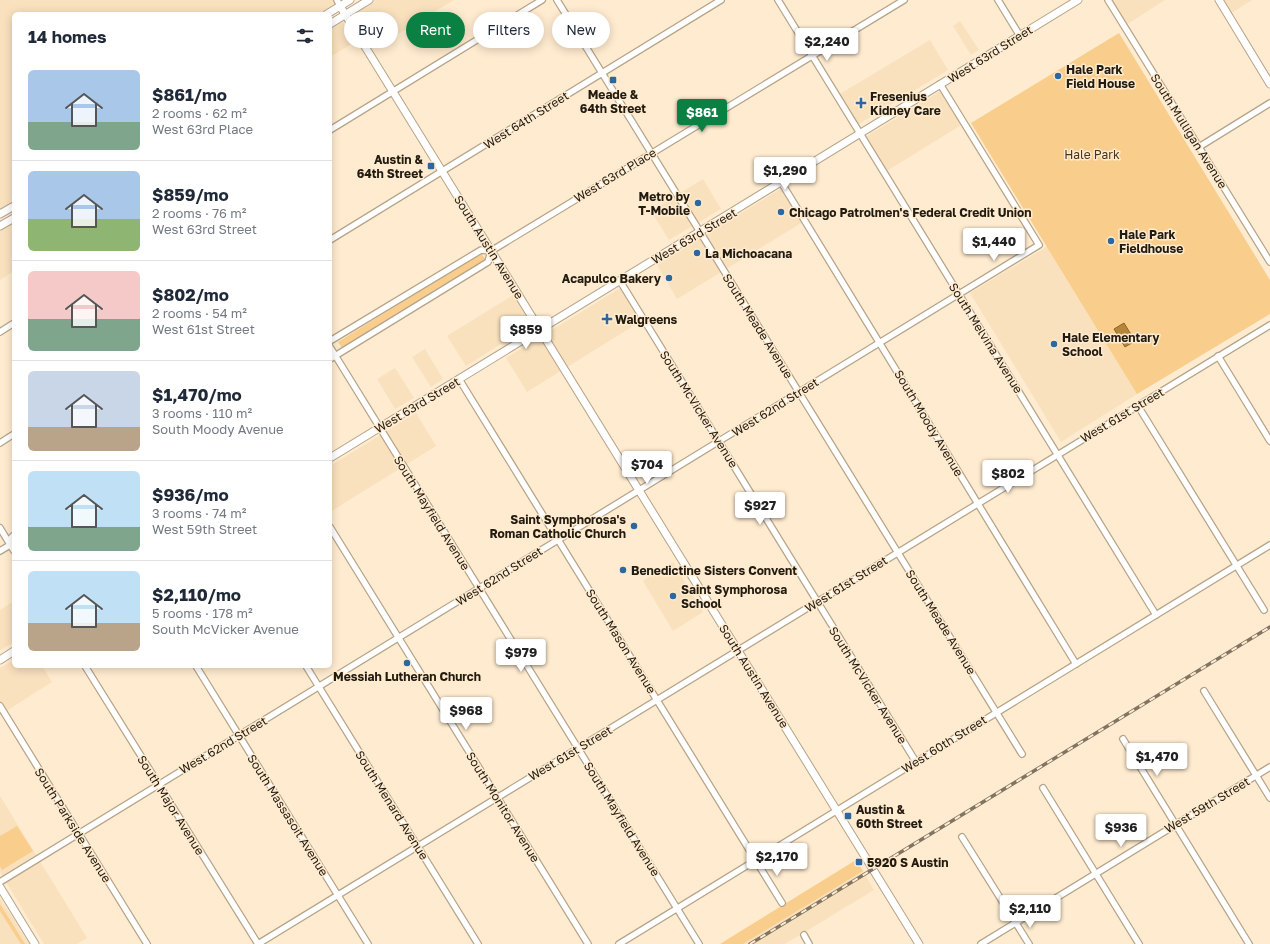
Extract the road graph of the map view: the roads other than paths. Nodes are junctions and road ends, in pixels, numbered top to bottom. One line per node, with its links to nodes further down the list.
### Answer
1 (350, 0): 12 (street)
2 (369, 0): 15 (street)
3 (542, 0): 24 (street)
4 (557, 0): 21 (street, South Meade Avenue)
5 (721, 0): 21 (street, West 64th Street)
6 (778, 0): 20 (street, South Melvina Avenue)
7 (904, 0): 20 (street, West 63rd Place)
8 (998, 0): 18 (street)
9 (1078, 0): 18 (street, West 63rd Street)
10 (1108, 0): 28 (street, South Mulligan Avenue)
11 (1219, 0): 23 (street)
12 (338, 3): 13 (street); 14 (street, South Austin Avenue)
13 (329, 12)
14 (345, 12)
15 (349, 12)
16 (344, 15): 17 (street)
17 (332, 23)
18 (1020, 36): 22 (street, West 63rd Street)
19 (367, 48): 24 (street, South Austin Avenue)
20 (812, 56): 27 (street, South Melvina Avenue); 29 (street, West 63rd Place)
21 (602, 73): 29 (street, South Meade Avenue); 30 (street, West 64th Street)
22 (940, 84): 27 (street, West 63rd Street); 41 (street, West 62nd Street)
23 (1270, 84)
24 (393, 91): 26 (street); 30 (street, South Austin Avenue)
25 (1270, 103): 28 (street)
26 (332, 129)
27 (860, 134): 31 (street, West 63rd Street); 41 (street, South Melvina Avenue)
28 (1199, 147): 39 (street, South Mulligan Avenue)
29 (652, 153): 36 (street, South Meade Avenue); 38 (street, West 63rd Place)
30 (442, 171): 37 (street, West 64th Street); 38 (street, South Austin Avenue)
31 (781, 182): 36 (street, West 63rd Street); 47 (street, South Moody Avenue)
32 (12, 207): 33 (street)
33 (0, 214): 35 (street)
34 (12, 219): 35 (street)
35 (3, 225)
36 (700, 232): 40 (street, West 63rd Street); 51 (street, South Meade Avenue)
37 (332, 239)
38 (491, 251): 44 (street, South Austin Avenue); 46 (street, West 63rd Place); 49 (street, West 63rd Place)
39 (1270, 262)
40 (620, 281): 44 (street, West 63rd Street); 56 (street, South McVicker Avenue)
41 (959, 295): 47 (street, West 62nd Street); 58 (street, South Melvina Avenue)
42 (12, 324): 45 (street)
43 (1270, 325): 48 (street, West 61st Street)
44 (540, 330): 50 (street, West 63rd Street); 60 (street, South Austin Avenue)
45 (0, 332)
46 (332, 340)
47 (880, 343): 51 (street, West 62nd Street); 61 (street, South Moody Avenue)
48 (1218, 356): 52 (street, West 61st Street); 55 (street)
49 (333, 357): 53 (street, South Mayfield Avenue)
50 (460, 380): 53 (street, West 63rd Street); 64 (street, South Mason Avenue)
51 (799, 393): 56 (street, West 62nd Street); 68 (street, South Meade Avenue)
52 (1138, 406): 58 (street, West 61st Street); 69 (street)
53 (380, 428): 59 (street, West 63rd Street); 70 (street, South Mayfield Avenue)
54 (12, 435): 57 (street)
55 (1270, 441)
56 (719, 442): 60 (street, West 62nd Street); 71 (street, South McVicker Avenue)
57 (0, 443)
58 (1057, 455): 61 (street, West 61st Street); 73 (street, South Melvina Avenue)
59 (332, 457)
60 (639, 490): 64 (street, West 62nd Street); 75 (street, South Austin Avenue)
61 (977, 503): 68 (street, West 61st Street); 78 (street, South Moody Avenue)
62 (0, 528): 66 (street)
63 (332, 530): 74 (street, South Monitor Avenue)
64 (559, 540): 70 (street, West 62nd Street); 84 (street, South Mason Avenue)
65 (1270, 545): 69 (street, West 60th Street)
66 (12, 546): 67 (street)
67 (0, 552)
68 (897, 552): 71 (street, West 61st Street); 86 (street, South Meade Avenue)
69 (1236, 565): 72 (street); 73 (street, West 60th Street)
70 (479, 588): 74 (street, West 62nd Street); 89 (street, South Mayfield Avenue)
71 (817, 602): 75 (street, West 61st Street); 91 (street, South McVicker Avenue)
72 (1264, 610)
73 (1156, 615): 78 (street, West 60th Street)
74 (399, 638): 82 (street, West 62nd Street); 96 (street, South Monitor Avenue)
75 (738, 650): 84 (street, West 61st Street); 98 (street, South Austin Avenue)
76 (12, 652): 77 (street)
77 (0, 660)
78 (1076, 664): 86 (street, West 60th Street)
79 (86, 668): 94 (street, South Major Avenue)
80 (197, 668): 87 (street, South Massasoit Avenue)
81 (307, 668): 82 (street, South Menard Avenue)
82 (318, 687): 87 (street, West 62nd Street); 102 (street, South Menard Avenue)
83 (1204, 691): 93 (street)
84 (657, 700): 89 (street, West 61st Street); 103 (street, South Mason Avenue)
85 (0, 706): 100 (street, South Parkside Avenue)
86 (996, 712): 90 (street, South Meade Avenue); 91 (street, West 60th Street)
87 (239, 736): 94 (street, West 62nd Street); 107 (street, South Massasoit Avenue)
88 (1123, 739): 99 (street)
89 (578, 748): 96 (street, West 61st Street); 109 (street, South Mayfield Avenue)
90 (1022, 754)
91 (916, 762): 98 (street, West 60th Street)
92 (1270, 767): 93 (street, West 59th Street)
93 (1256, 776): 97 (street); 99 (street, West 59th Street)
94 (159, 785): 100 (street, West 62nd Street); 114 (street, South Major Avenue)
95 (1043, 788): 104 (street)
96 (497, 798): 102 (street, West 61st Street); 117 (street, South Monitor Avenue)
97 (1270, 798)
98 (836, 810): 103 (street, West 60th Street); 121 (street, South Austin Avenue)
99 (1176, 824): 104 (street, West 59th Street); 125 (street)
100 (79, 834): 105 (street, West 62nd Street); 113 (street, South Parkside Avenue)
101 (962, 836): 110 (street)
102 (418, 846): 107 (street, West 61st Street); 116 (street, South Menard Avenue)
103 (756, 860): 108 (street, South Mason Avenue); 109 (street, West 60th Street)
104 (1096, 873): 110 (street, West 59th Street); 124 (street)
105 (0, 882)
106 (0, 887): 112 (street)
107 (338, 895): 114 (street, West 61st Street); 115 (street, South Massasoit Avenue)
108 (782, 903)
109 (677, 909): 118 (street, West 60th Street); 119 (street, South Mayfield Avenue)
110 (1016, 923): 122 (street, West 59th Street); 123 (street)
111 (804, 935): 120 (street)
112 (35, 944)
113 (147, 944)
114 (258, 944)
115 (368, 944)
116 (478, 944)
117 (588, 944)
118 (619, 944)
119 (699, 944)
120 (809, 944)
121 (919, 944)
122 (981, 944)
123 (1029, 944)
124 (1139, 944)
125 (1249, 944)

